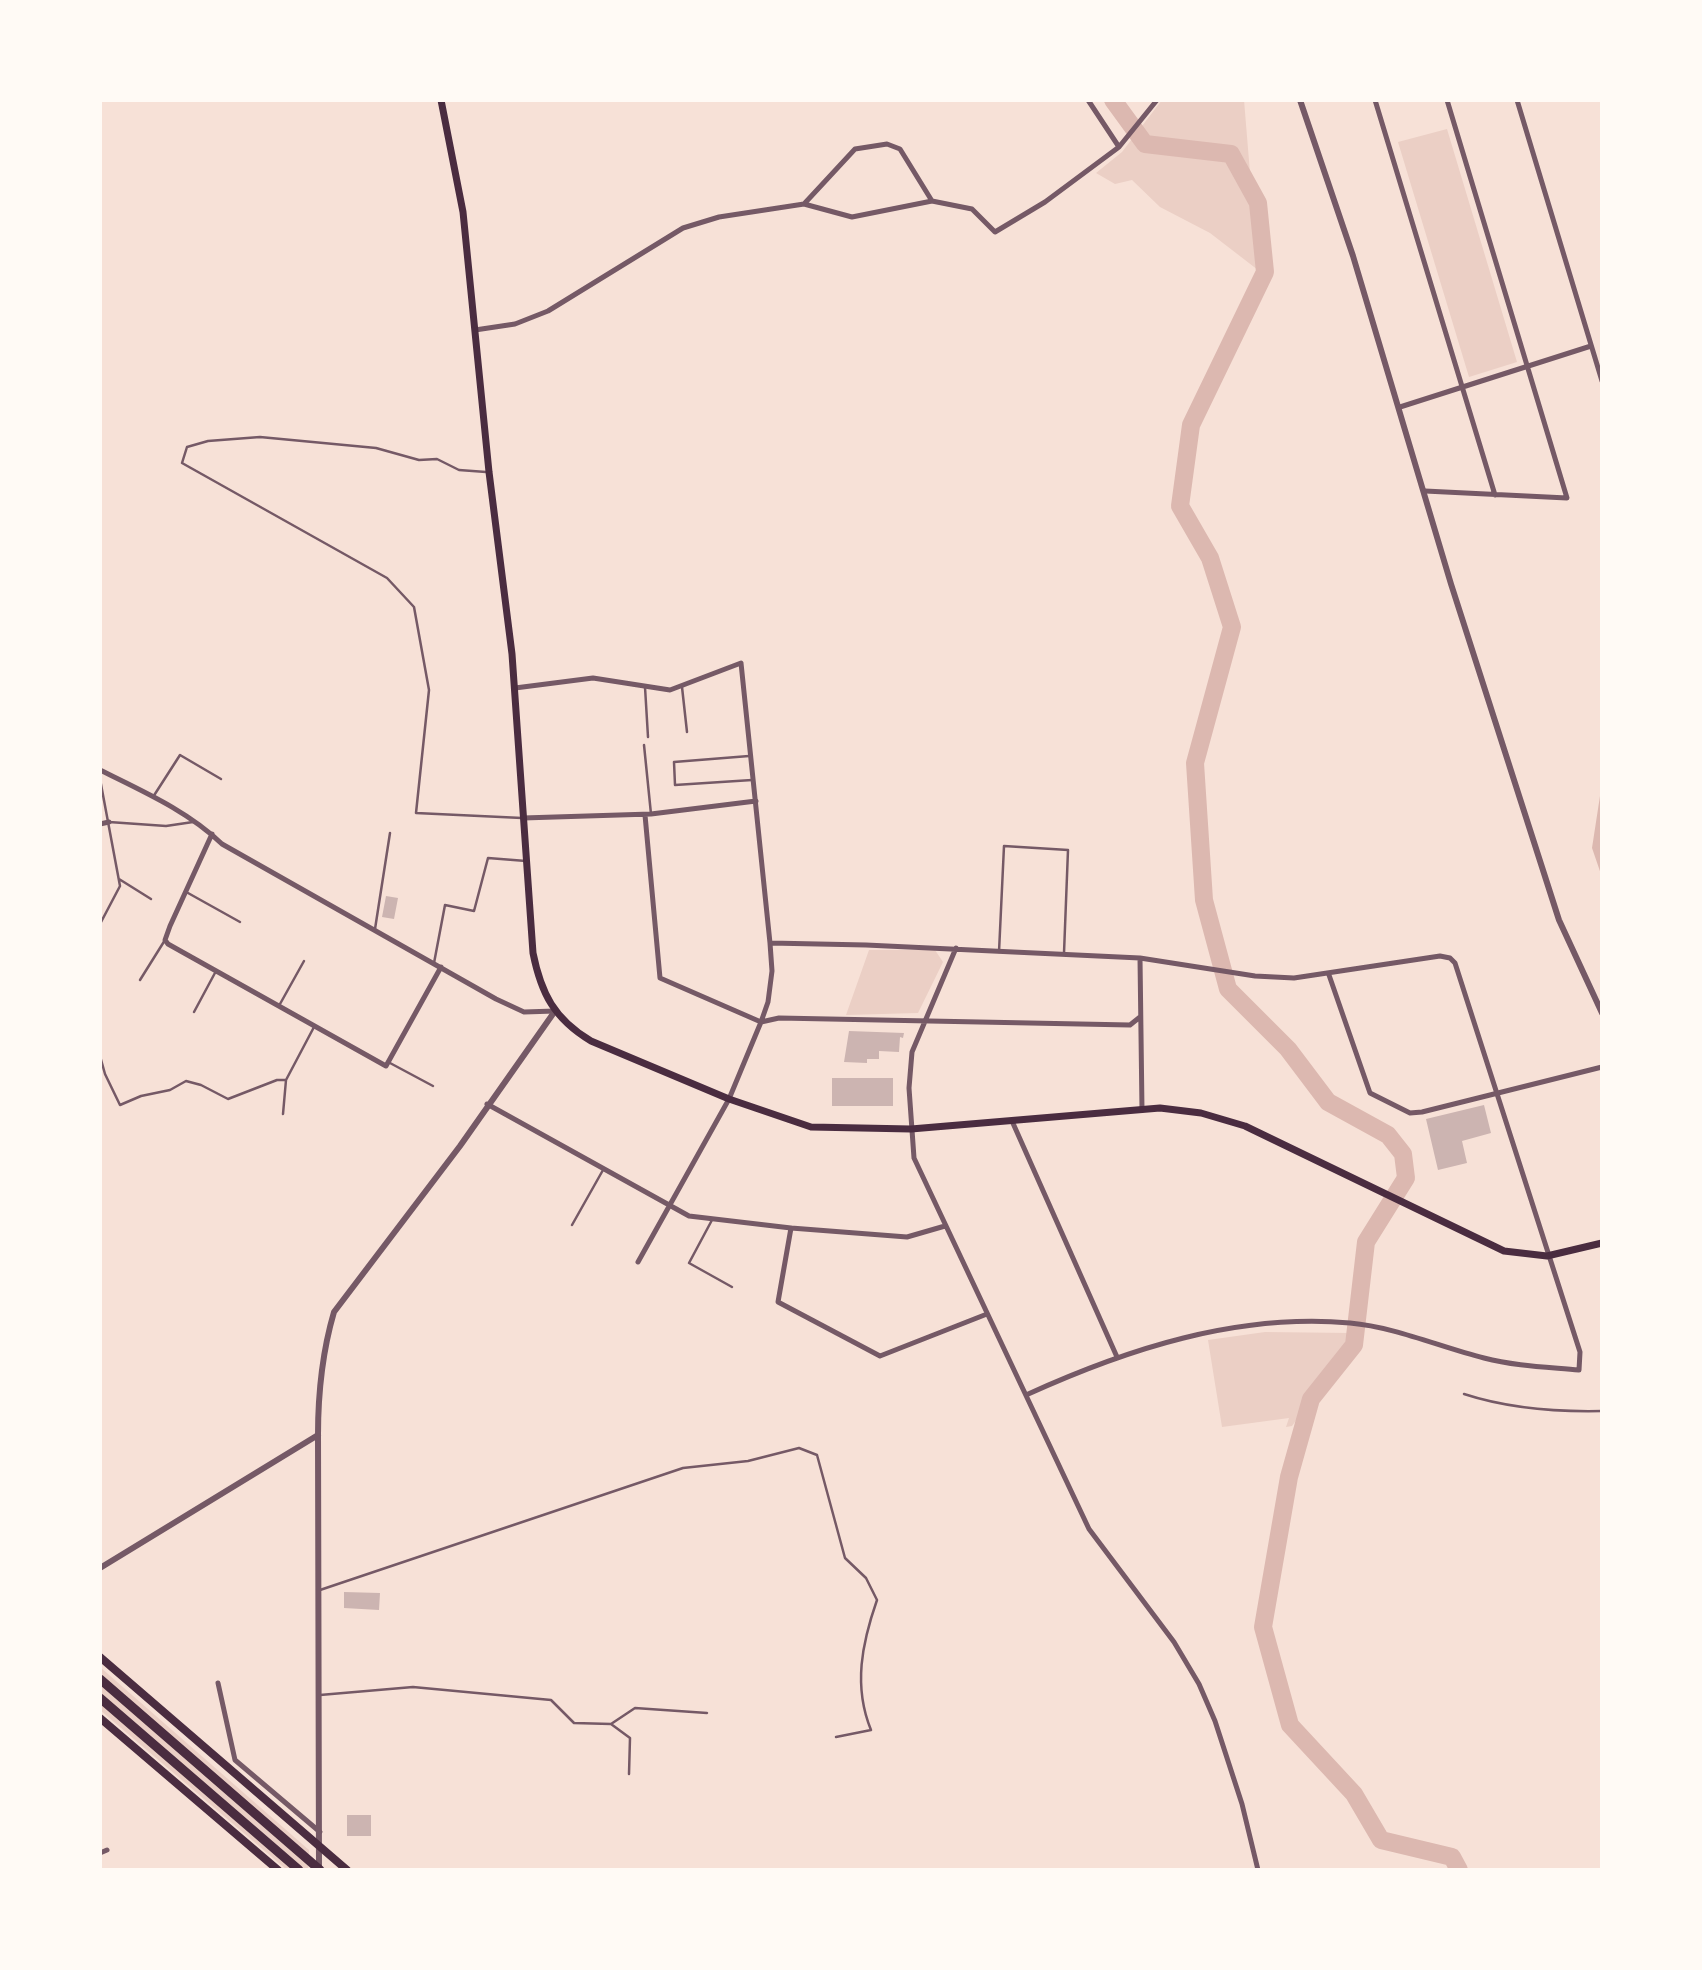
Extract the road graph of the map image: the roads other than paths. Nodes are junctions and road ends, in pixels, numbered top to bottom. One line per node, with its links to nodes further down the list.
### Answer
1 (441, 100): 11 (main road)
2 (1088, 100): 8 (street)
3 (1157, 100): 8 (street)
4 (1300, 100): 16 (street)
5 (1375, 100): 15 (street)
6 (1447, 100): 13 (street)
7 (1517, 100): 12 (street)
8 (1119, 146): 9 (street)
9 (932, 201): 10 (street); 10 (street)
10 (804, 204): 11 (street)
11 (475, 330): 17 (main road)
12 (1591, 346): 13 (street); 14 (street)
13 (1528, 367): 15 (street); 19 (street)
14 (1602, 381)
15 (1462, 386): 16 (street); 19 (street)
16 (1399, 407): 18 (street)
17 (489, 472): 22 (main road); 34 (lane)
18 (1425, 491): 19 (street); 62 (street)
19 (1495, 495)
20 (645, 687): 21 (street); 22 (street); 24 (lane)
21 (682, 687): 23 (lane); 26 (street)
22 (515, 688): 34 (main road)
23 (687, 732)
24 (648, 737)
25 (644, 745): 33 (lane)
26 (752, 755): 30 (street); 30 (lane)
27 (100, 770): 31 (street)
28 (100, 779): 36 (lane)
29 (221, 779): 31 (lane)
30 (754, 780): 32 (street)
31 (153, 797): 35 (street)
32 (756, 801): 33 (street); 48 (street)
33 (648, 814): 34 (street); 65 (street)
34 (523, 818): 40 (main road)
35 (195, 821): 36 (lane); 39 (street)
36 (109, 822): 37 (street); 41 (lane)
37 (100, 824)
38 (390, 833): 46 (lane)
39 (212, 834): 42 (street); 46 (street)
40 (526, 861): 54 (lane); 60 (main road)
41 (119, 879): 43 (lane); 45 (lane)
42 (185, 891): 44 (lane); 47 (street)
43 (151, 900)
44 (240, 922)
45 (100, 924)
46 (374, 929): 54 (street)
47 (165, 940): 56 (street); 58 (lane)
48 (770, 943): 49 (street); 65 (street)
49 (956, 948): 50 (street); 64 (street)
50 (999, 952): 51 (street); 51 (lane)
51 (1064, 954): 52 (street)
52 (1140, 958): 57 (street); 63 (street)
53 (304, 961): 59 (lane)
54 (434, 963): 55 (street)
55 (441, 967): 60 (street); 68 (street)
56 (216, 971): 59 (street); 61 (lane)
57 (1329, 975): 72 (street); 72 (street)
58 (140, 980)
59 (278, 1007): 66 (street)
60 (555, 1011): 73 (main road); 74 (street)
61 (194, 1012)
62 (1602, 1013)
63 (1140, 1017): 64 (street); 75 (street)
64 (925, 1020): 65 (street); 78 (street)
65 (761, 1022): 73 (street)
66 (314, 1027): 68 (street); 70 (lane)
67 (100, 1056): 70 (lane)
68 (390, 1063): 71 (lane)
69 (1602, 1067): 72 (street)
70 (286, 1080): 76 (lane)
71 (433, 1086)
72 (1495, 1095): 86 (street)
73 (729, 1099): 78 (main road); 80 (street)
74 (487, 1104): 79 (street); 94 (street)
75 (1142, 1110): 77 (main road); 86 (main road)
76 (283, 1114)
77 (1012, 1121): 78 (main road); 90 (street)
78 (911, 1129): 83 (street)
79 (603, 1170): 80 (street); 82 (lane)
80 (670, 1205): 81 (street); 87 (street)
81 (712, 1220): 84 (street); 88 (lane)
82 (572, 1225)
83 (945, 1226): 84 (street); 89 (street)
84 (791, 1228): 89 (street)
85 (1602, 1243): 86 (main road)
86 (1547, 1256): 90 (street)
87 (638, 1262)
88 (732, 1287)
89 (987, 1314): 92 (street)
90 (1117, 1357): 92 (street)
91 (1464, 1394): 93 (lane)
92 (1026, 1395): 115 (street)
93 (1602, 1411)
94 (318, 1435): 95 (street); 96 (street)
95 (100, 1568)
96 (320, 1590): 100 (street); 105 (lane)
97 (100, 1657): 108 (main road)
98 (100, 1679): 113 (highway)
99 (218, 1683): 107 (street)
100 (320, 1695): 104 (lane); 107 (street)
101 (100, 1698): 112 (highway)
102 (707, 1713): 104 (lane)
103 (100, 1718): 111 (main road)
104 (611, 1724): 106 (lane)
105 (836, 1737)
106 (629, 1774)
107 (320, 1832): 108 (street)
108 (320, 1846): 113 (street); 114 (main road)
109 (107, 1850): 110 (street)
110 (100, 1853)
111 (278, 1870)
112 (299, 1870)
113 (319, 1870)
114 (347, 1870)
115 (1258, 1870)

